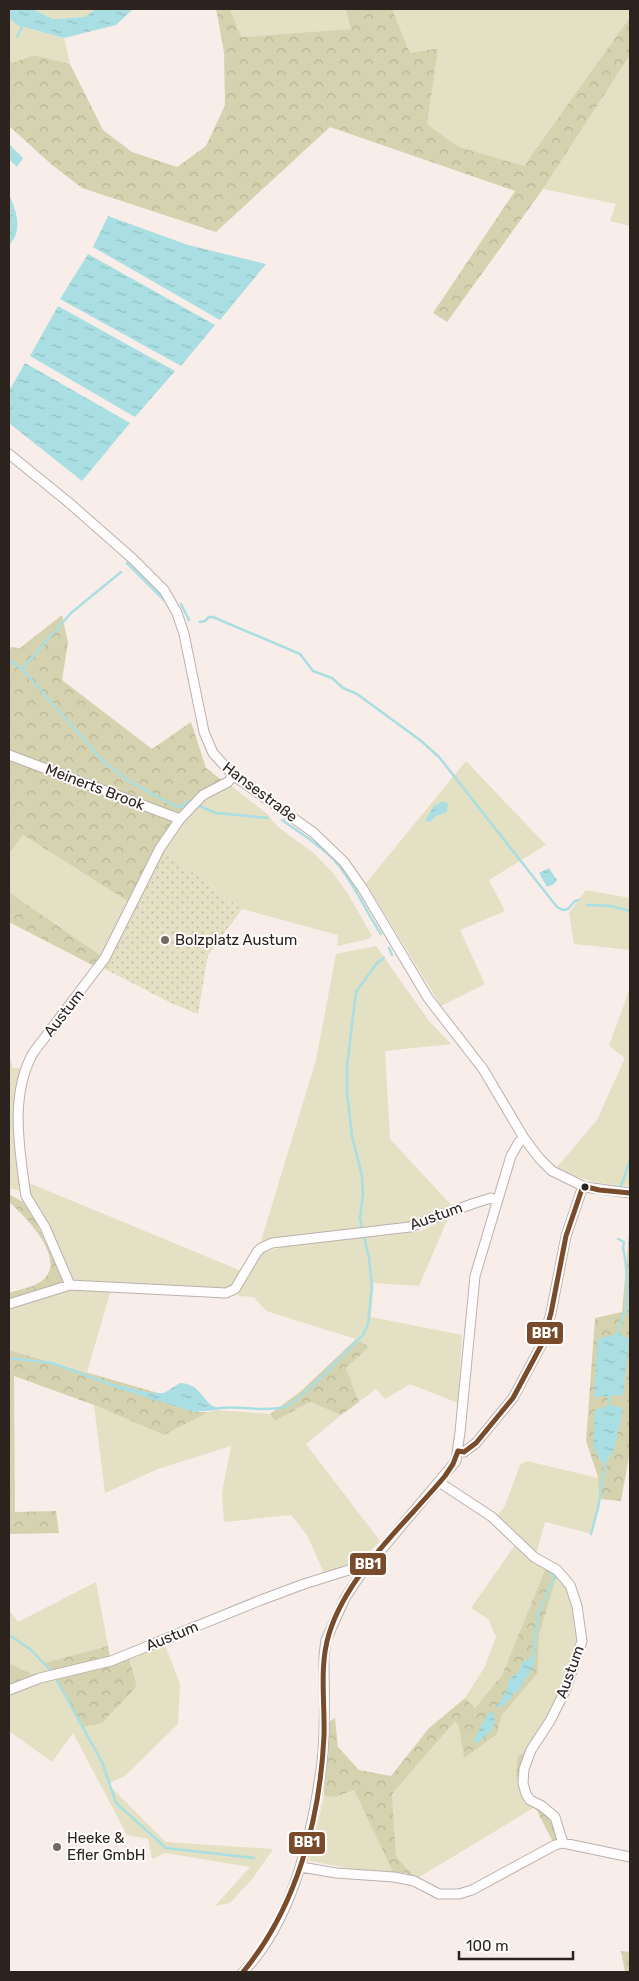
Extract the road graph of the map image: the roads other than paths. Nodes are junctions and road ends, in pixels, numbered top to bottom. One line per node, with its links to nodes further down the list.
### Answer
1 (9, 454): 3 (street, Hansestraße)
2 (9, 755): 4 (street, Meinerts Brook)
3 (233, 775): 4 (street, Austum); 5 (street, Hansestraße)
4 (180, 819): 9 (street, Austum)
5 (524, 1138): 6 (street, Hansestraße); 8 (street)
6 (583, 1186): 7 (street, Hansestraße); 11 (street)
7 (630, 1193)
8 (497, 1201): 9 (street, Austum); 11 (street)
9 (70, 1285): 10 (street, Austum)
10 (9, 1304)
11 (458, 1451): 12 (street)
12 (439, 1482): 13 (street); 15 (street, Austum)
13 (361, 1574): 14 (street, Austum); 17 (street)
14 (9, 1690)
15 (563, 1843): 16 (street); 17 (street)
16 (630, 1857)
17 (301, 1867): 18 (street)
18 (243, 1972)

